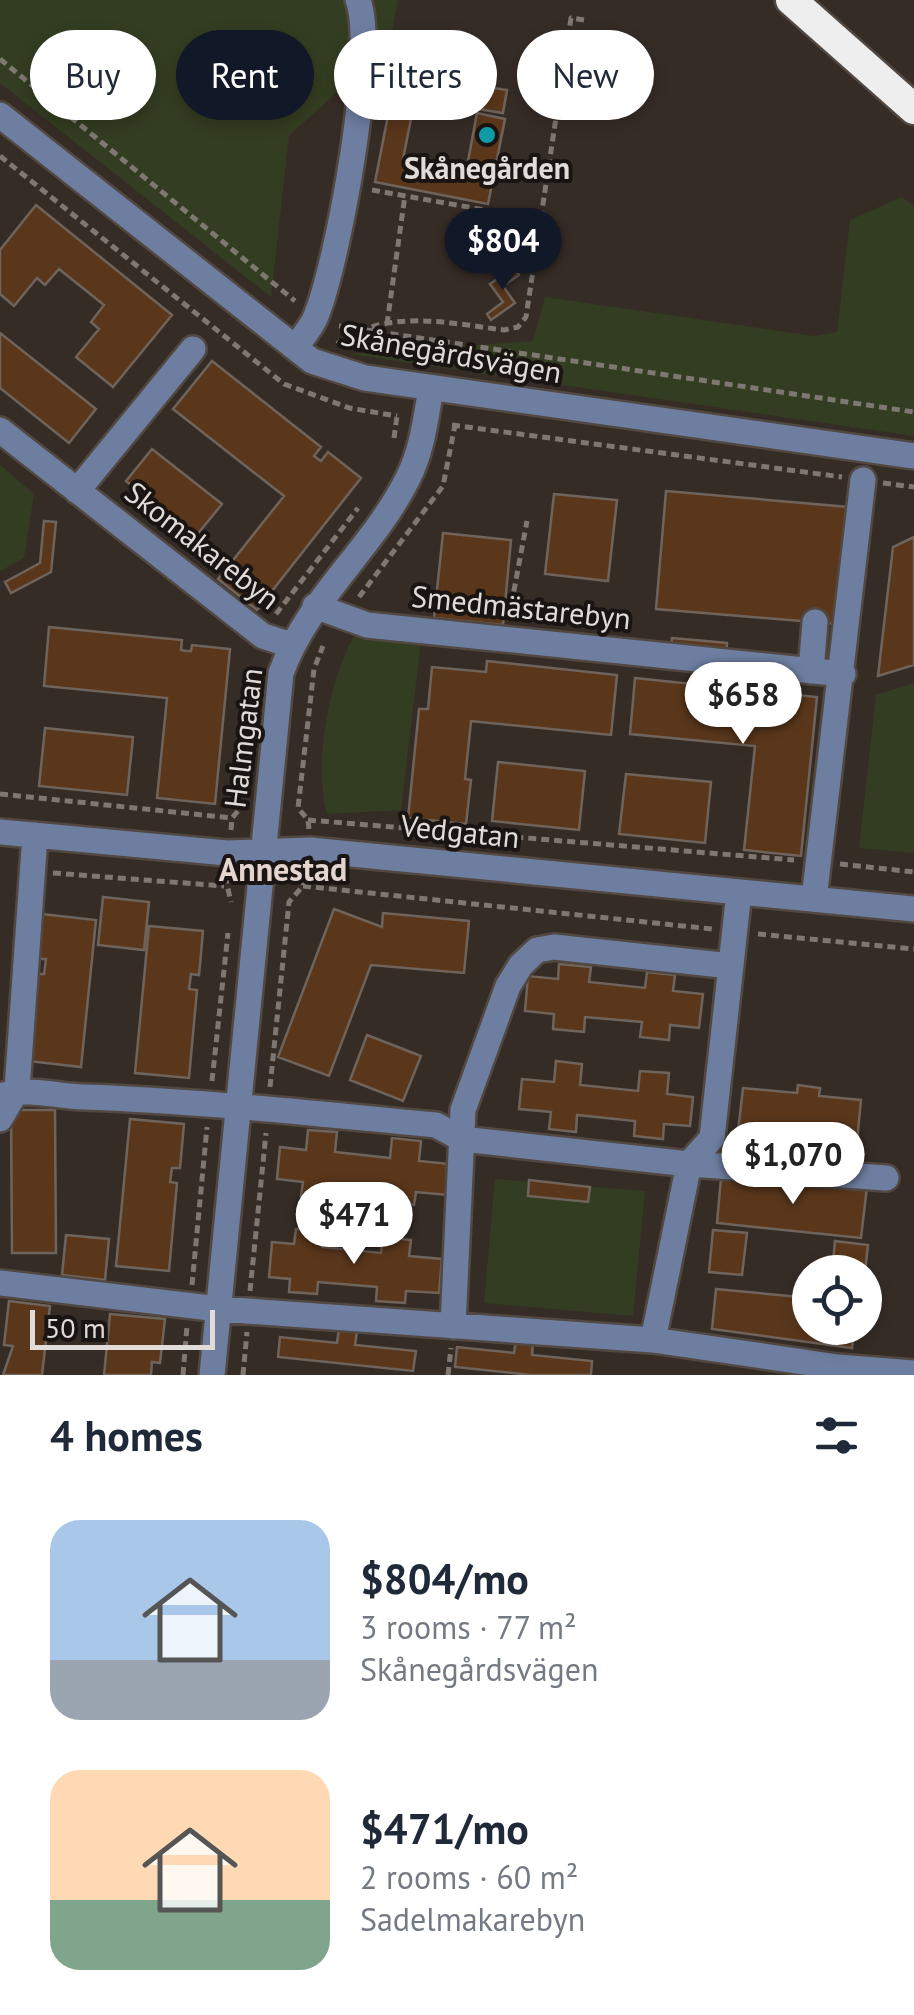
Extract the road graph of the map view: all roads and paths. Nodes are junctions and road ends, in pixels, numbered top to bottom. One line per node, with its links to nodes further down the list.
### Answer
1 (358, 0): 7 (street)
2 (791, 0): 5 (highway)
3 (584, 20): 9 (path)
4 (0, 59): 12 (path)
5 (914, 109)
6 (0, 115): 16 (street, Skånegårdsvägen)
7 (344, 185): 8 (path); 12 (street)
8 (405, 195): 9 (path); 13 (path)
9 (541, 220): 10 (path)
10 (536, 250): 11 (path); 13 (path)
11 (548, 253)
12 (316, 318): 14 (path); 16 (street)
13 (386, 324): 14 (path)
14 (354, 331): 16 (path); 18 (path)
15 (193, 350): 23 (street, Skomakarebyn)
16 (304, 354): 17 (street, Skånegårdsvägen)
17 (431, 388): 21 (street, Skånegårdsvägen); 25 (street, Halmgatan)
18 (914, 412)
19 (454, 425): 26 (path)
20 (0, 430): 23 (street, Skomakarebyn)
21 (914, 456)
22 (863, 480): 31 (street)
23 (77, 491): 29 (street, Skomakarebyn)
24 (527, 521): 28 (path)
25 (315, 606): 26 (street, Smedmästarebyn); 29 (street, Halmgatan)
26 (342, 619): 28 (street, Smedmästarebyn); 34 (path)
27 (815, 622): 30 (street)
28 (504, 639): 30 (street, Smedmästarebyn)
29 (291, 645): 38 (street, Halmgatan)
30 (811, 671): 31 (street, Smedmästarebyn)
31 (843, 674): 39 (street)
32 (0, 794): 33 (path)
33 (232, 818)
34 (308, 820): 37 (path); 39 (path)
35 (0, 832): 36 (street, Vedgatan)
36 (35, 835): 38 (street, Vedgatan); 40 (street)
37 (310, 850): 38 (street, Vedgatan); 43 (path); 44 (street, Vedgatan)
38 (264, 851): 51 (street, Halmgatan)
39 (821, 863): 41 (path); 45 (street)
40 (31, 871): 42 (path); 50 (street)
41 (914, 872)
42 (224, 886)
43 (303, 886): 47 (path); 52 (path)
44 (739, 892): 45 (street, Vedgatan); 47 (street)
45 (814, 899): 46 (street, Vedgatan)
46 (914, 909)
47 (733, 931): 48 (path); 49 (street)
48 (914, 949)
49 (731, 966): 54 (street); 55 (street)
50 (8, 1093): 51 (street); 53 (street)
51 (235, 1104): 52 (street); 58 (street, Halmgatan)
52 (268, 1108): 54 (street); 59 (path)
53 (0, 1119)
54 (462, 1139): 55 (street); 60 (street)
55 (688, 1164): 56 (street); 61 (street)
56 (886, 1178)
57 (0, 1283): 58 (street)
58 (219, 1309): 59 (street); 63 (street, Halmgatan)
59 (248, 1311): 60 (street); 64 (path)
60 (453, 1326): 61 (street)
61 (652, 1340): 62 (street)
62 (914, 1372)
63 (212, 1375)
64 (243, 1375)

